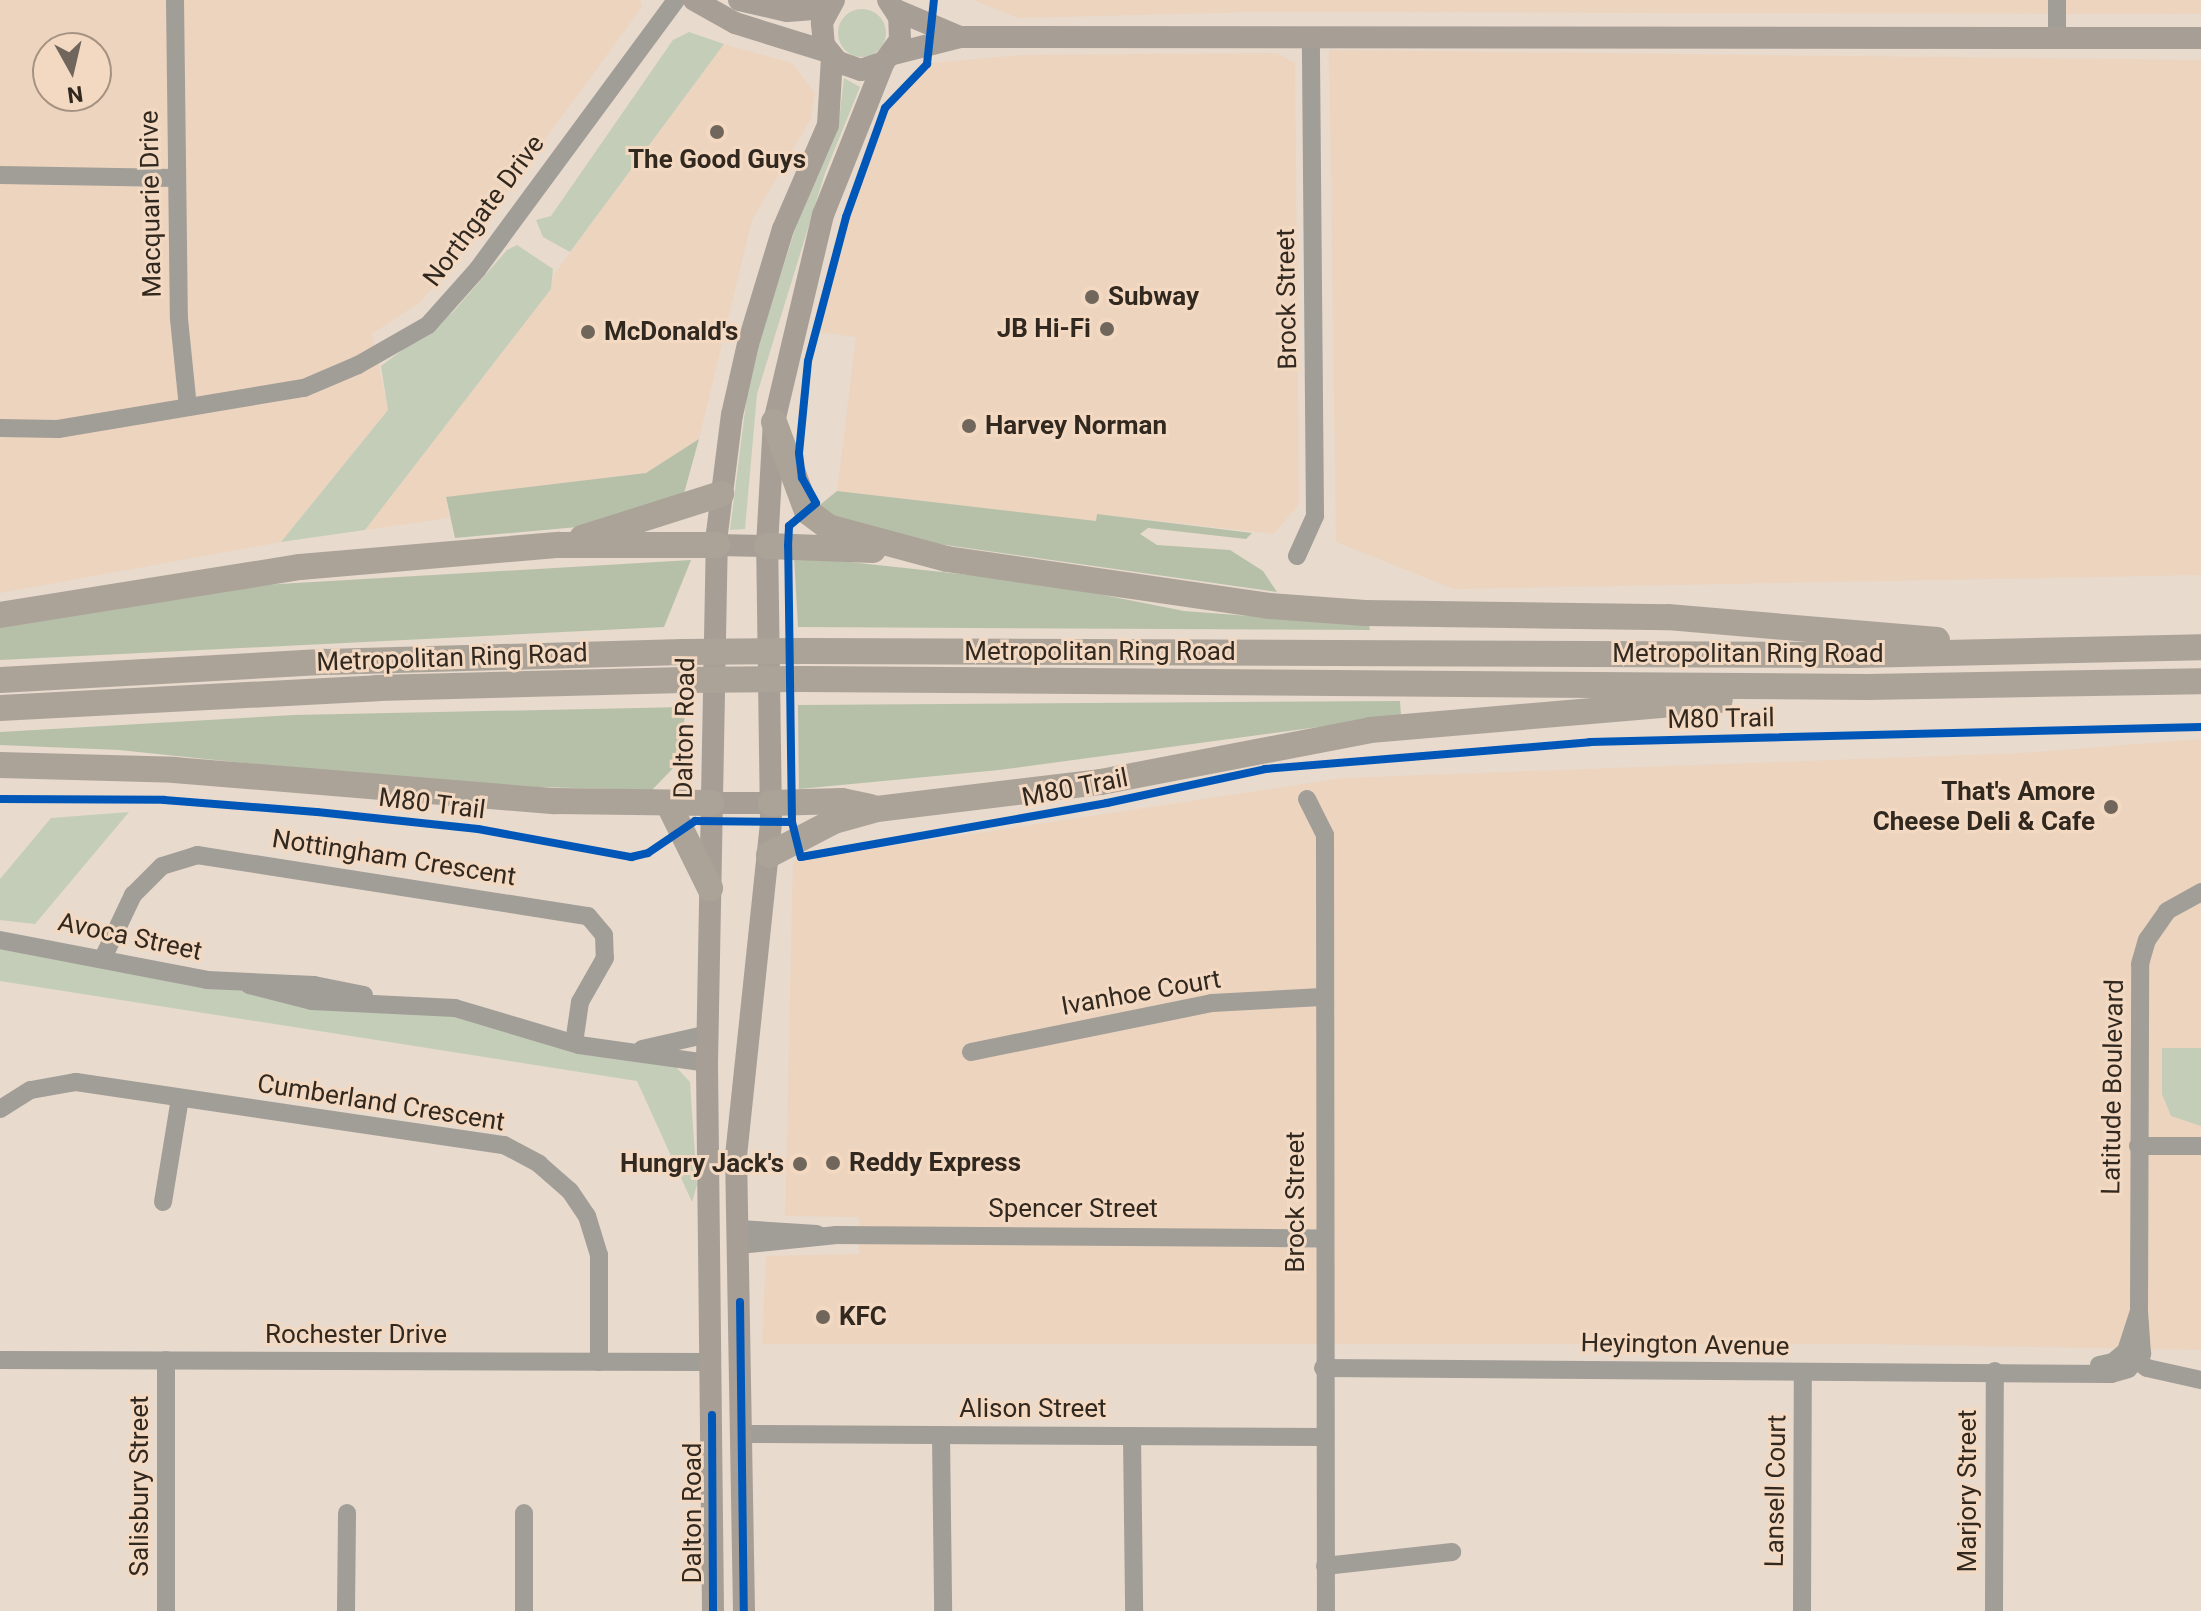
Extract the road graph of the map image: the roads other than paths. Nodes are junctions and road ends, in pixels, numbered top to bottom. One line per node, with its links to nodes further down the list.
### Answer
1 (175, 0): 15 (street, Macquarie Drive)
2 (676, 0): 16 (street, Northgate Drive)
3 (694, 0): 12 (main road)
4 (739, 0): 7 (main road)
5 (2057, 0): 9 (street)
6 (890, 3): 8 (main road); 13 (main road, Dalton Road)
7 (831, 4): 12 (main road, Dalton Road)
8 (960, 37): 10 (main road); 13 (main road)
9 (2057, 37): 10 (main road); 11 (main road)
10 (1311, 38): 24 (street, Brock Street)
11 (2201, 38)
12 (830, 54): 13 (main road); 19 (main road, Dalton Road)
13 (888, 58): 17 (main road, Dalton Road)
14 (0, 175): 15 (street)
15 (175, 178): 16 (street, Macquarie Drive)
16 (188, 407): 18 (street, Northgate Drive)
17 (774, 422): 22 (main road, Dalton Road); 23 (highway)
18 (0, 428)
19 (721, 494): 20 (highway); 21 (main road, Dalton Road)
20 (559, 545): 21 (highway); 25 (highway)
21 (717, 545): 22 (main road); 35 (main road, Dalton Road)
22 (767, 546): 23 (highway); 36 (main road, Dalton Road)
23 (897, 549): 27 (highway)
24 (1297, 556)
25 (0, 615)
26 (2201, 647): 27 (highway, Metropolitan Ring Road)
27 (2011, 651): 28 (highway, Metropolitan Ring Road, bridge)
28 (0, 680)
29 (2201, 681): 30 (highway, Metropolitan Ring Road)
30 (1867, 687): 31 (highway, Metropolitan Ring Road, bridge); 37 (highway)
31 (0, 708)
32 (0, 765): 34 (highway)
33 (1307, 799): 43 (street, Brock Street)
34 (668, 803): 35 (highway); 39 (highway)
35 (711, 803): 36 (main road); 39 (main road, Dalton Road)
36 (771, 803): 37 (highway); 38 (main road, Dalton Road)
37 (877, 809): 38 (highway)
38 (769, 855): 55 (main road, Dalton Road)
39 (710, 888): 44 (main road, Dalton Road)
40 (2201, 892): 51 (street, Latitude Boulevard)
41 (0, 940): 42 (street, Avoca Street)
42 (104, 956): 45 (street, Avoca Street); 45 (street, Nottingham Crescent)
43 (1322, 997): 47 (street, Ivanhoe Court); 56 (street, Brock Street)
44 (708, 1034): 46 (street, Avoca Street); 48 (main road, Dalton Road)
45 (574, 1043): 46 (street, Avoca Street)
46 (632, 1051): 48 (street, Avoca Street)
47 (971, 1052)
48 (707, 1063): 54 (main road, Dalton Road)
49 (180, 1098): 50 (street, Cumberland Crescent); 53 (street); 60 (street, Cumberland Crescent)
50 (0, 1109)
51 (2138, 1146): 52 (street); 57 (street, Latitude Boulevard)
52 (2201, 1146)
53 (163, 1202)
54 (710, 1237): 55 (main road, Spencer Street); 61 (main road, Dalton Road)
55 (739, 1237): 56 (street, Spencer Street); 67 (main road, Dalton Road)
56 (1321, 1238): 62 (street, Brock Street)
57 (2135, 1356): 63 (street); 64 (street, Heyington Avenue); 66 (street)
58 (0, 1360): 59 (street, Rochester Drive)
59 (166, 1360): 60 (street, Rochester Drive); 75 (street, Salisbury Street)
60 (599, 1362): 61 (street, Rochester Drive)
61 (712, 1362): 78 (main road, Dalton Road)
62 (1323, 1368): 65 (street, Heyington Avenue); 70 (street, Brock Street)
63 (2201, 1368)
64 (1995, 1371): 65 (street, Heyington Avenue); 84 (street, Marjory Street)
65 (1803, 1372): 83 (street, Lansell Court)
66 (2201, 1380)
67 (742, 1434): 68 (street, Alison Street); 79 (main road, Dalton Road)
68 (941, 1435): 69 (street, Alison Street); 80 (street)
69 (1132, 1436): 70 (street, Alison Street); 81 (street)
70 (1323, 1437): 74 (street, Brock Street)
71 (347, 1513): 76 (street)
72 (524, 1513): 77 (street)
73 (1452, 1552): 74 (street)
74 (1325, 1566): 82 (street, Brock Street)
75 (166, 1611)
76 (346, 1611)
77 (524, 1611)
78 (713, 1611)
79 (744, 1611)
80 (943, 1611)
81 (1134, 1611)
82 (1326, 1611)
83 (1802, 1611)
84 (1994, 1611)

